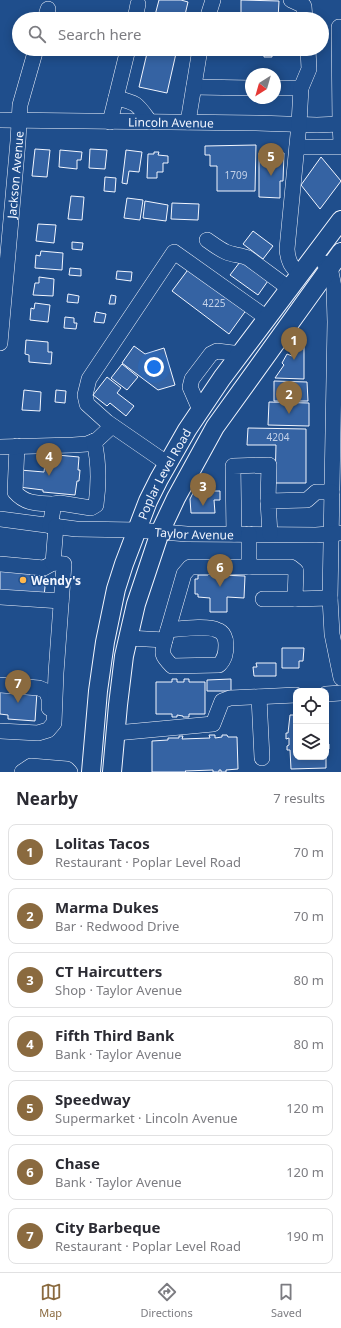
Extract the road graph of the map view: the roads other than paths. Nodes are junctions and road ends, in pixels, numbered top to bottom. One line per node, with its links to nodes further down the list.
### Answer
1 (213, 0): 5 (street)
2 (291, 0): 6 (street)
3 (138, 4): 4 (street)
4 (136, 12)
5 (209, 12)
6 (304, 12)
7 (339, 27): 23 (street)
8 (34, 56): 18 (street, Jackson Avenue)
9 (126, 56): 16 (street)
10 (199, 56): 12 (street)
11 (309, 56): 15 (street)
12 (194, 87): 13 (street); 21 (street)
13 (245, 88)
14 (281, 88): 15 (street)
15 (301, 88): 22 (street)
16 (116, 98): 19 (street); 20 (street)
17 (0, 120): 18 (street, Lincoln Avenue)
18 (18, 121): 19 (street, Lincoln Avenue); 35 (street, Jackson Avenue)
19 (110, 122): 20 (street, Lincoln Avenue)
20 (150, 122): 21 (street, Lincoln Avenue)
21 (188, 122): 22 (street, Lincoln Avenue)
22 (299, 124): 23 (street, Lincoln Avenue); 25 (street)
23 (340, 124): 24 (street)
24 (341, 143)
25 (297, 147): 26 (street); 32 (street)
26 (341, 147)
27 (341, 220): 30 (main road, Poplar Level Road)
28 (206, 240): 32 (street)
29 (341, 252): 31 (main road, Poplar Level Road)
30 (314, 256): 31 (street); 32 (main road, Poplar Level Road)
31 (330, 267): 34 (street); 49 (main road, Poplar Level Road)
32 (295, 282): 33 (main road, Poplar Level Road)
33 (267, 318): 36 (main road, Poplar Level Road); 38 (street)
34 (338, 321): 43 (street)
35 (0, 343)
36 (241, 354): 37 (main road, Poplar Level Road); 37 (street)
37 (200, 410): 42 (main road, Poplar Level Road)
38 (112, 426): 39 (street); 42 (street)
39 (94, 441): 40 (street); 45 (street)
40 (17, 446): 41 (street); 45 (street)
41 (0, 447)
42 (168, 464): 48 (main road, Poplar Level Road)
43 (335, 499): 44 (street); 50 (street)
44 (268, 501): 51 (street); 53 (street)
45 (54, 504): 47 (street)
46 (0, 519): 47 (street, Taylor Avenue)
47 (53, 526): 48 (street, Taylor Avenue); 55 (street)
48 (137, 530): 49 (street, Taylor Avenue); 78 (main road, Poplar Level Road)
49 (160, 532): 51 (street, Taylor Avenue); 63 (main road, Poplar Level Road)
50 (336, 533): 53 (street, Taylor Avenue); 59 (street)
51 (234, 534): 52 (street, Taylor Avenue)
52 (249, 534): 53 (street, Taylor Avenue); 57 (street)
53 (270, 534)
54 (0, 559): 55 (street)
55 (53, 563): 56 (street); 62 (street)
56 (0, 564)
57 (249, 567): 61 (street); 63 (street)
58 (0, 597): 62 (street)
59 (330, 598): 61 (street); 64 (street)
60 (263, 599): 61 (street)
61 (295, 599)
62 (61, 601): 66 (street)
63 (128, 638): 74 (main road, Poplar Level Road)
64 (341, 678)
65 (0, 680): 66 (street)
66 (55, 684): 73 (street)
67 (0, 685): 73 (street)
68 (341, 693): 69 (street)
69 (329, 694)
70 (293, 695): 71 (street)
71 (258, 697): 74 (street); 75 (street)
72 (0, 731): 73 (street)
73 (38, 733)
74 (116, 733): 79 (main road, Poplar Level Road)
75 (262, 758)
76 (22, 772): 77 (street)
77 (70, 772)
78 (91, 772)
79 (112, 772)

